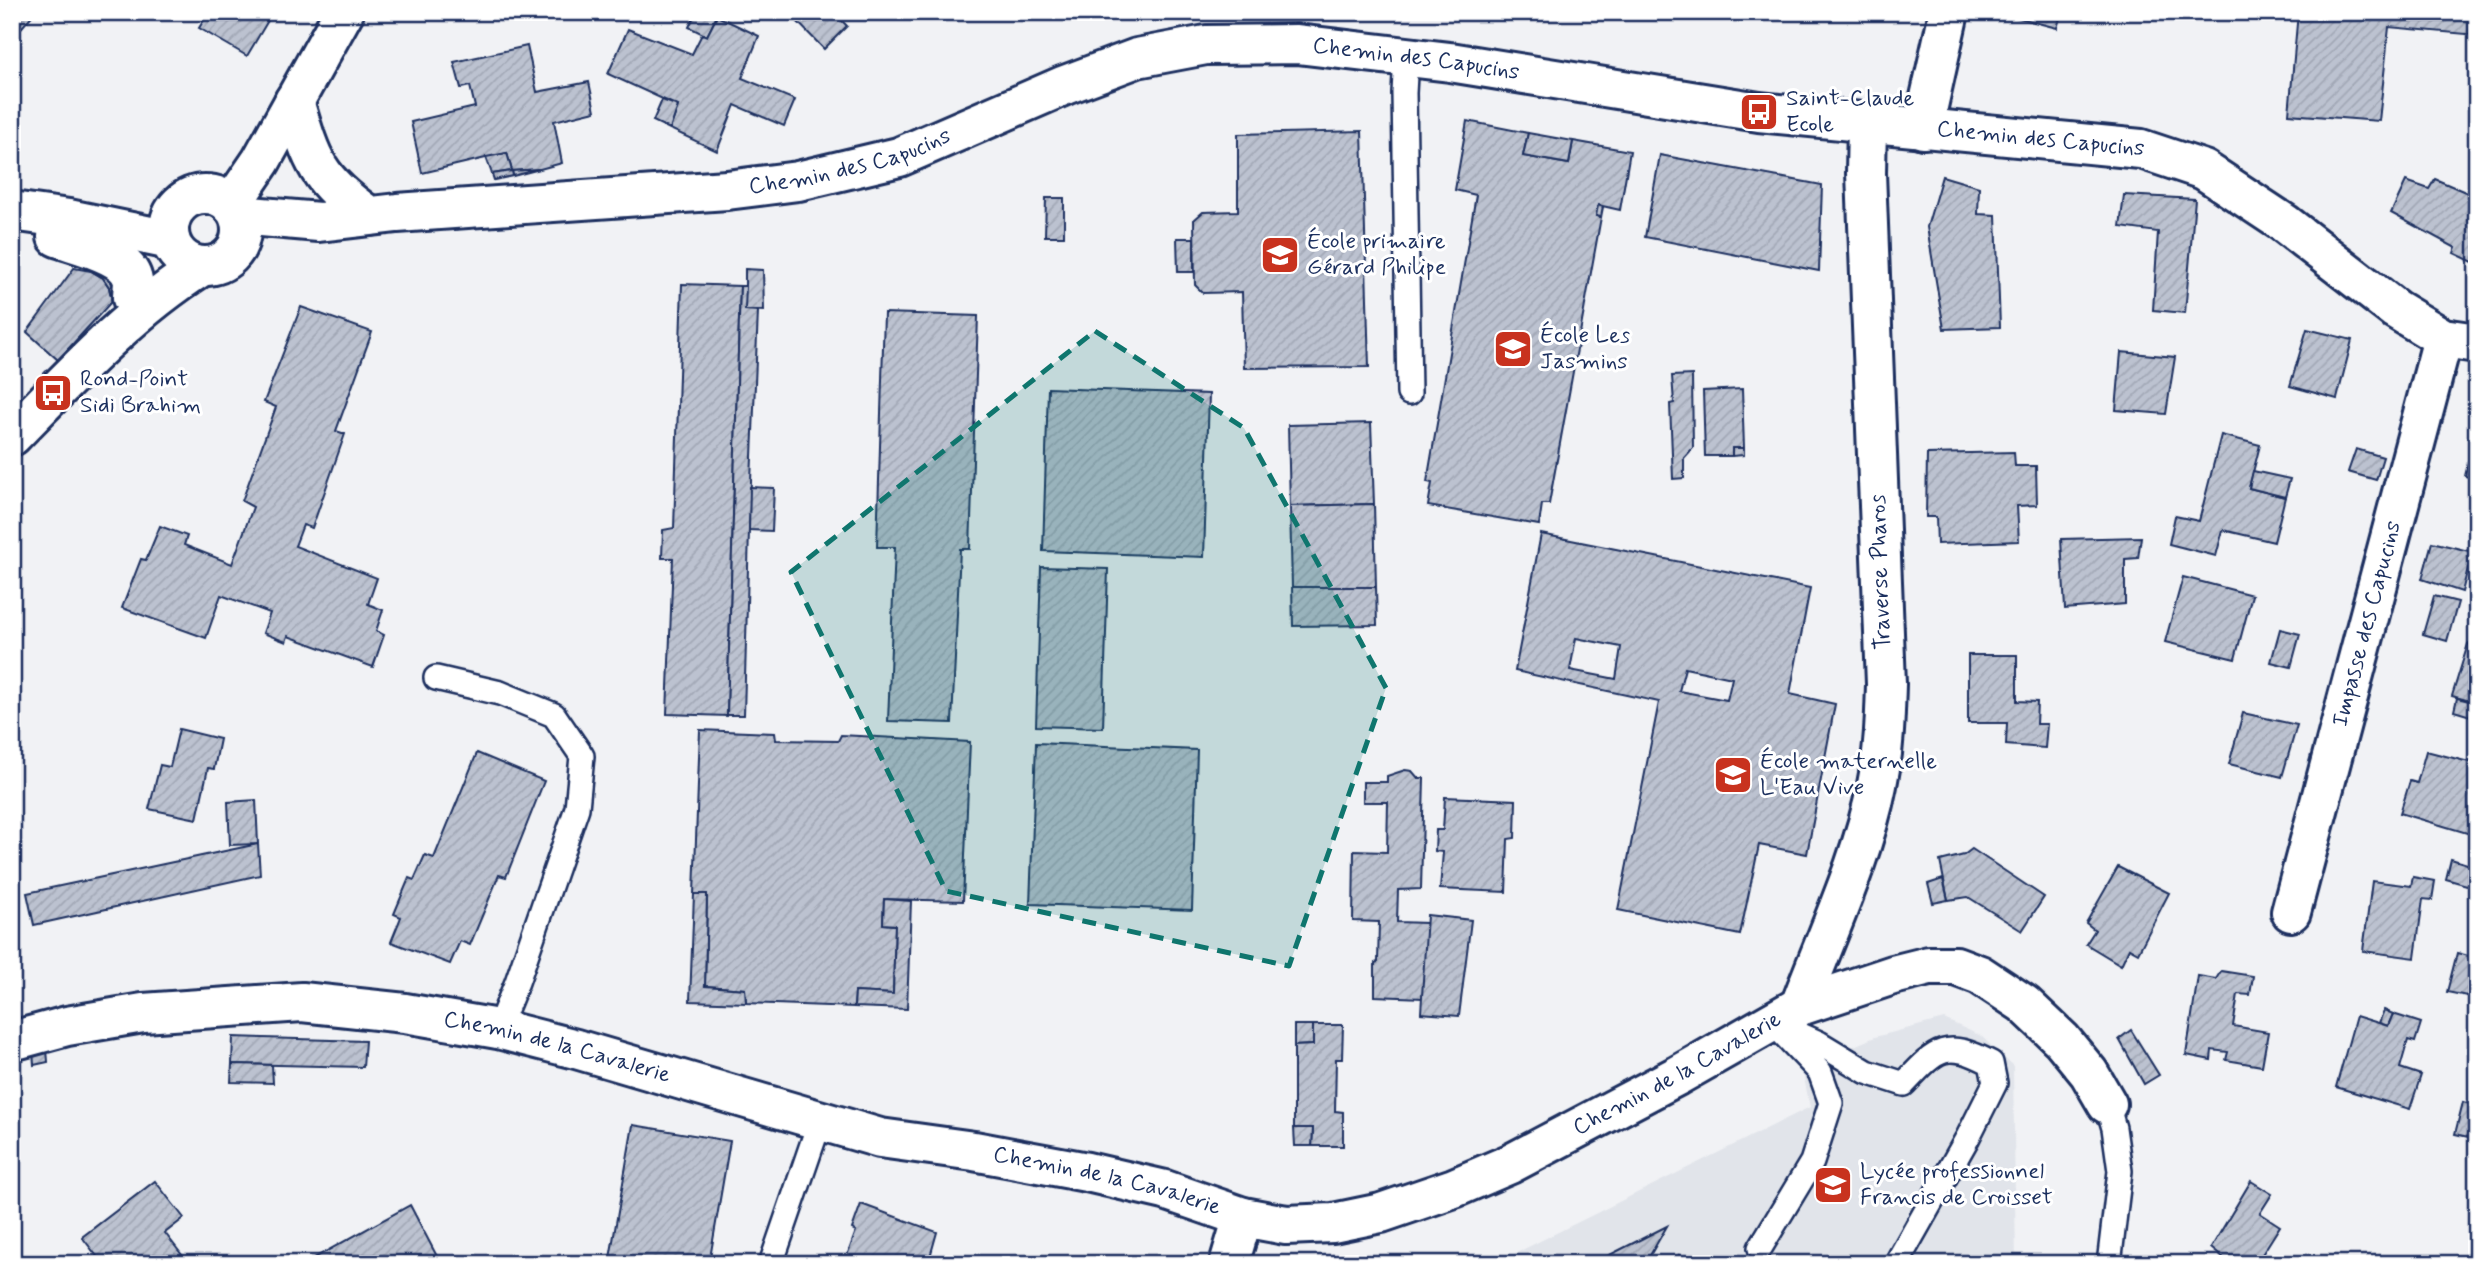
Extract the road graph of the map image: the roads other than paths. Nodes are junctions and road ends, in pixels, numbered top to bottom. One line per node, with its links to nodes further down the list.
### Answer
1 (344, 12): 4 (street)
2 (1949, 12): 6 (street)
3 (1406, 57): 5 (street, Chemin des Capucins); 8 (street, Chemin des Capucins); 14 (lane)
4 (291, 107): 8 (street); 10 (street)
5 (1867, 124): 6 (street, Chemin des Capucins); 18 (street, Traverse Pharos)
6 (1923, 129): 12 (street, Chemin des Capucins)
7 (12, 211): 10 (street, Chemin des Capucins)
8 (369, 216): 10 (street, Chemin des Capucins)
9 (12, 221): 11 (street)
10 (204, 229): 11 (street); 13 (street)
11 (132, 298): 13 (street)
12 (2460, 341): 17 (street, Impasse des Capucins)
13 (76, 371): 15 (street)
14 (1409, 393)
15 (12, 436)
16 (436, 678): 19 (lane)
17 (2291, 912)
18 (1786, 1014): 21 (street, Chemin de la Cavalerie); 23 (street, Chemin de la Cavalerie); 24 (lane); 27 (lane)
19 (498, 1029): 20 (street, Chemin de la Cavalerie); 22 (street, Chemin de la Cavalerie)
20 (12, 1041)
21 (2108, 1104): 28 (lane)
22 (820, 1121): 23 (street, Chemin de la Cavalerie); 25 (lane)
23 (1243, 1217): 26 (street)
24 (1760, 1248)
25 (771, 1264)
26 (1229, 1264)
27 (1896, 1264)
28 (2109, 1264)

